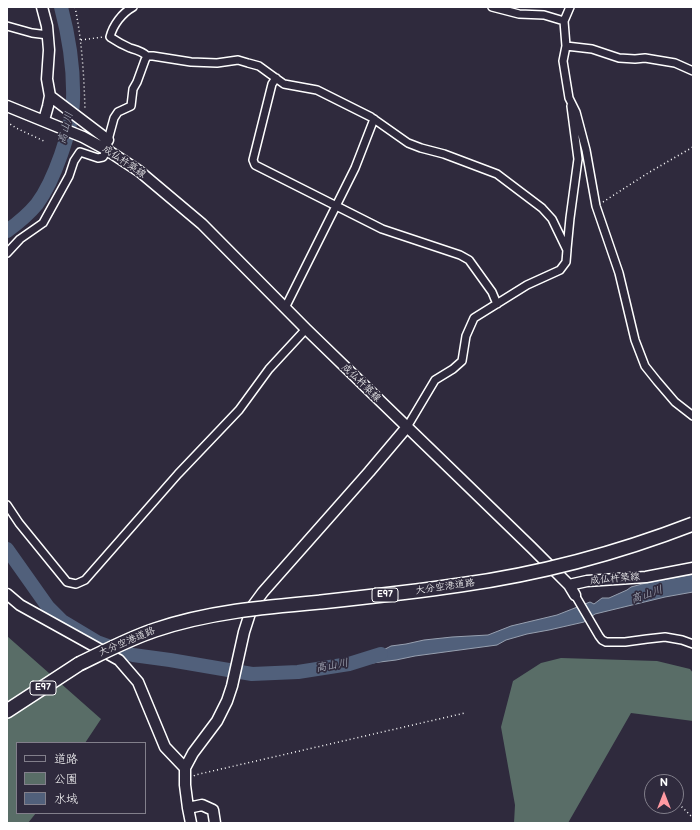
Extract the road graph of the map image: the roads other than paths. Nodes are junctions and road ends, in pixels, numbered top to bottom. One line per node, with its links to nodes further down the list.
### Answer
1 (42, 7): 7 (main road)
2 (133, 7): 9 (street)
3 (492, 7): 5 (street)
4 (570, 7): 5 (street)
5 (564, 21): 8 (street)
6 (7, 26): 7 (street)
7 (48, 35): 13 (main road)
8 (566, 46): 10 (street); 12 (street)
9 (147, 56): 11 (street); 17 (street)
10 (693, 71)
11 (276, 78): 15 (street); 18 (street)
12 (569, 98): 19 (street); 24 (street)
13 (54, 99): 16 (main road); 17 (main road)
14 (7, 106): 16 (main road, 成仏杵築線)
15 (374, 119): 18 (street); 19 (street)
16 (48, 122): 17 (main road, 成仏杵築線)
17 (107, 145): 20 (street); 22 (main road, 成仏杵築線)
18 (336, 206): 21 (street); 22 (street)
19 (567, 250): 21 (street)
20 (7, 253)
21 (497, 304): 25 (street)
22 (285, 308): 23 (main road, 成仏杵築線)
23 (306, 330): 25 (main road, 成仏杵築線); 26 (street)
24 (693, 416)
25 (406, 427): 29 (main road, 成仏杵築線); 36 (main road)
26 (7, 505)
27 (693, 524): 33 (highway, 大分空港道路 / E97, bridge)
28 (693, 568): 29 (main road, 成仏杵築線)
29 (569, 584): 31 (main road)
30 (7, 594): 36 (main road)
31 (575, 595): 32 (street)
32 (693, 644)
33 (79, 664): 34 (highway, 大分空港道路 / E97); 35 (highway, 大分空港道路 / E97)
34 (7, 706)
35 (7, 711)
36 (185, 768): 37 (main road)
37 (188, 808): 38 (main road); 39 (main road)
38 (191, 823)
39 (215, 823)

